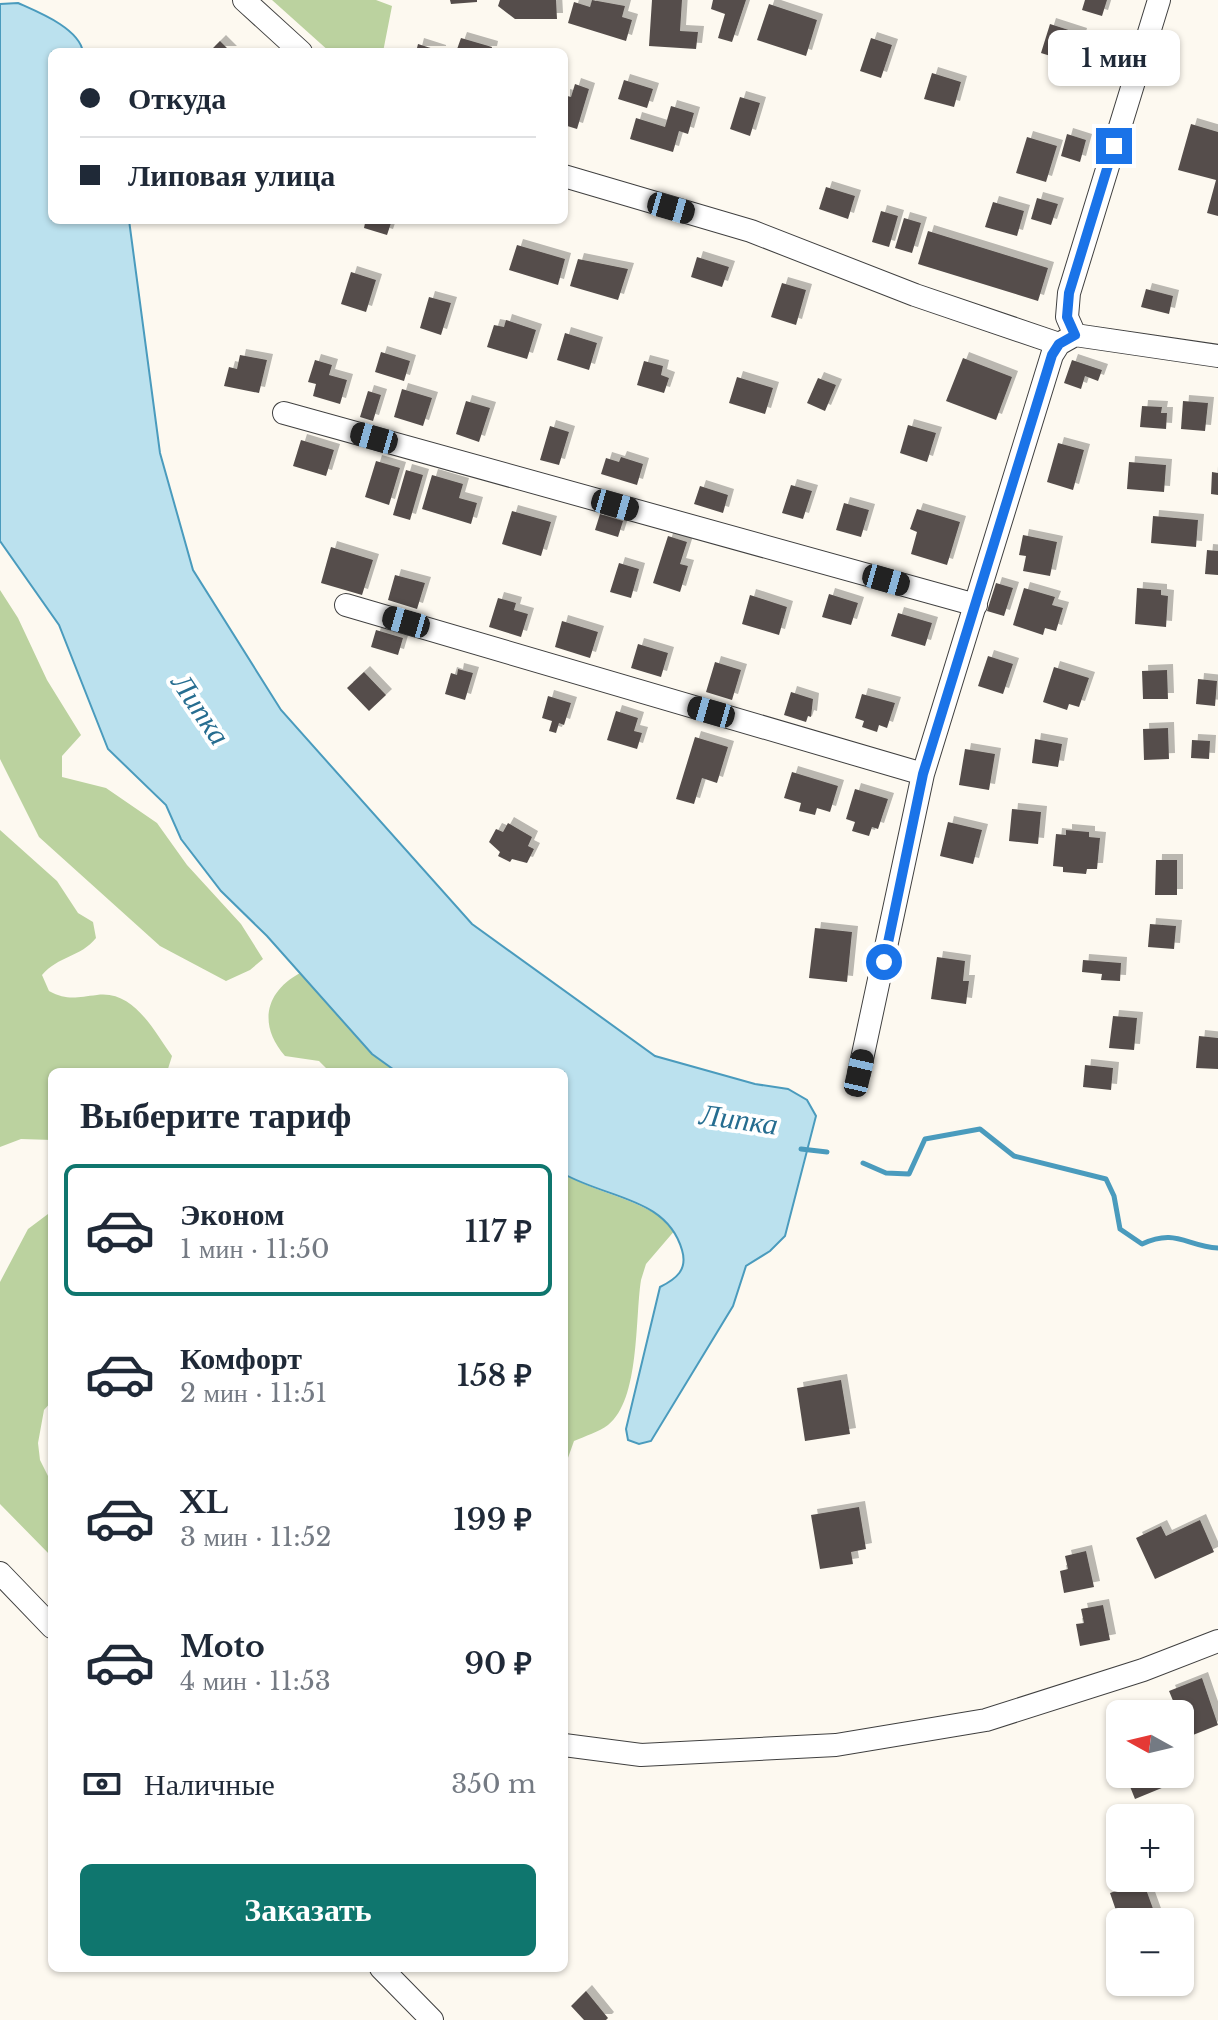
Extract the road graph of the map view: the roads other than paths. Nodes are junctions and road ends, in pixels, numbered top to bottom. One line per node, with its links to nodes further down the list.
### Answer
1 (244, 0): 3 (street)
2 (1159, 0): 5 (street)
3 (297, 48)
4 (568, 177): 5 (street)
5 (1067, 340): 6 (street); 9 (street)
6 (1218, 356)
7 (284, 413): 9 (street)
8 (346, 605): 10 (street)
9 (976, 605): 10 (street)
10 (923, 774): 11 (street)
11 (859, 1073)
12 (0, 1573): 13 (street)
13 (48, 1623)
14 (1218, 1641): 15 (street)
15 (568, 1746)
16 (385, 1972): 17 (street)
17 (432, 2020)

